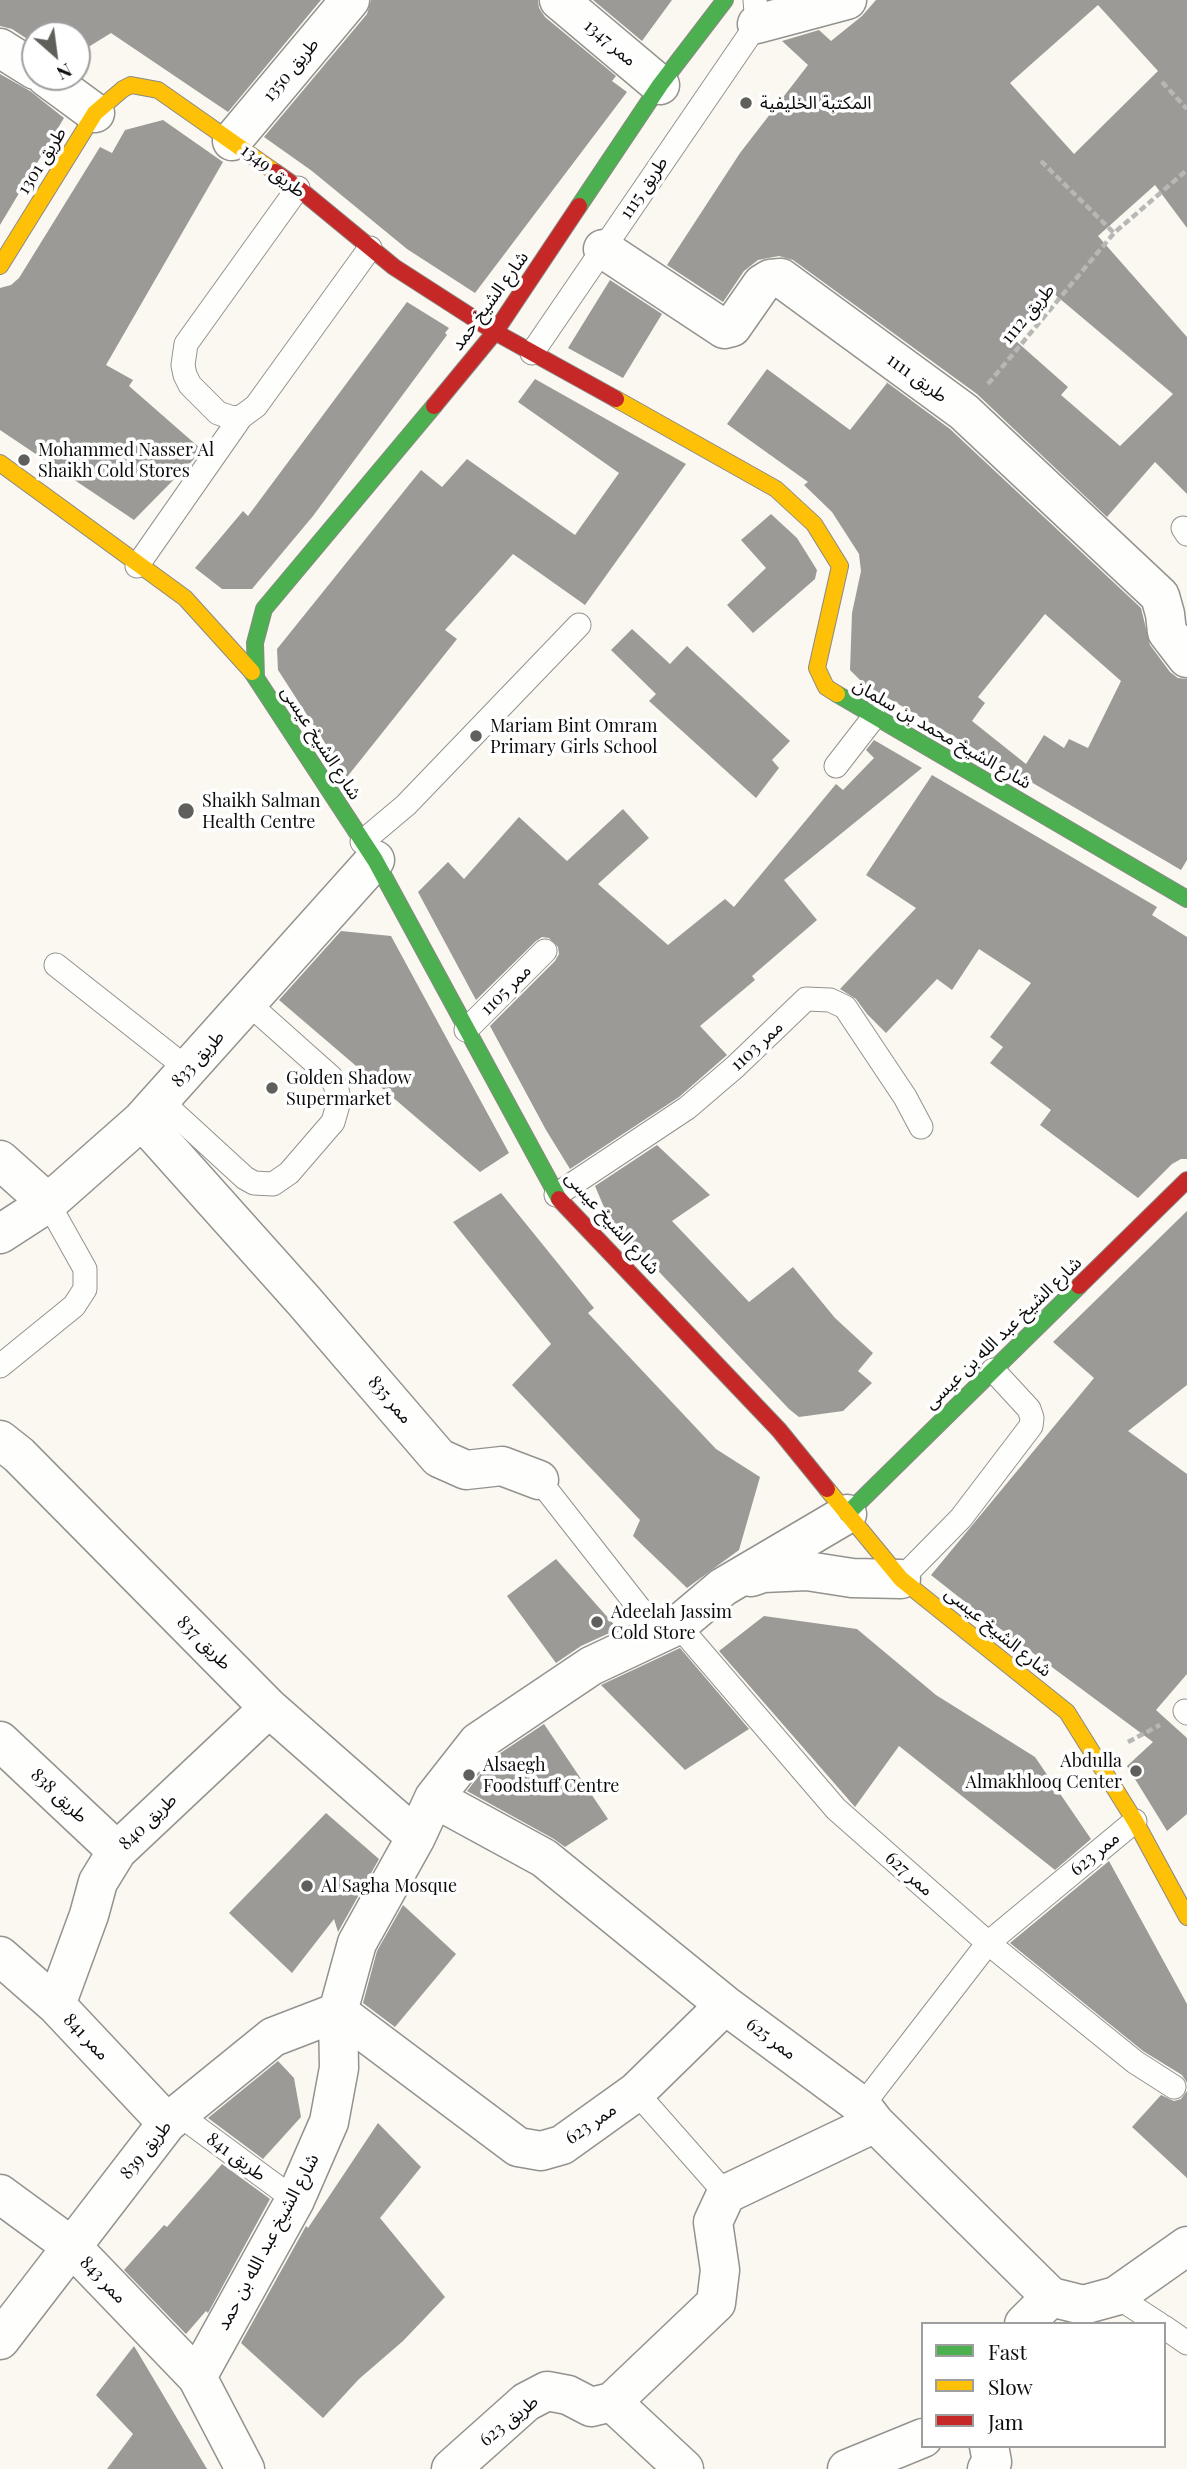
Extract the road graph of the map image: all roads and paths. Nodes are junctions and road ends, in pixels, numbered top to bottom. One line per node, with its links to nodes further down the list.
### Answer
1 (350, 0): 13 (street, طريق 1350)
2 (559, 0): 9 (street, ممر 1347)
3 (725, 0): 9 (street, شارع الشيخ حمد)
4 (847, 0): 5 (street, طريق 1115)
5 (756, 12): 19 (lane, طريق 1115)
6 (0, 48): 7 (street)
7 (21, 61)
8 (1162, 82): 11 (path)
9 (660, 85): 21 (street, شارع الشيخ حمد)
10 (65, 91): 12 (street)
11 (1187, 109)
12 (95, 113): 13 (street, طريق 1349); 20 (street, طريق 1301)
13 (232, 141): 16 (street, طريق 1349)
14 (1041, 161): 17 (path)
15 (1187, 170): 17 (path, طريق 1112)
16 (298, 188): 18 (street, طريق 1349); 24 (lane)
17 (1114, 233): 23 (path, طريق 1112)
18 (370, 248): 21 (street, طريق 1349); 24 (lane)
19 (603, 249): 22 (lane, طريق 1115); 23 (street, طريق 1111)
20 (0, 266)
21 (495, 332): 22 (street, شارع الشيخ محمد بن سلمان); 29 (street, شارع الشيخ حمد)
22 (532, 353): 34 (street, شارع الشيخ محمد بن سلمان)
23 (964, 412): 32 (street, طريق 1111)
24 (241, 417): 26 (lane)
25 (0, 463): 26 (street, شارع الشيخ عيسى)
26 (137, 566): 27 (street, شارع الشيخ عيسى)
27 (185, 598): 28 (street); 33 (street, شارع الشيخ عيسى)
28 (216, 607)
29 (264, 609): 30 (street); 33 (street, شارع الشيخ حمد)
30 (242, 611)
31 (579, 625): 36 (lane)
32 (1187, 658)
33 (256, 677): 36 (street, شارع الشيخ عيسى)
34 (874, 717): 35 (lane); 37 (street, شارع الشيخ محمد بن سلمان)
35 (836, 766)
36 (369, 851): 40 (street, طريق 833); 41 (street, شارع الشيخ عيسى)
37 (1187, 897)
38 (545, 951): 41 (lane, ممر 1105)
39 (55, 965): 42 (lane)
40 (248, 1003): 42 (street, طريق 833); 43 (lane)
41 (466, 1030): 47 (street, شارع الشيخ عيسى)
42 (189, 1070): 43 (street, طريق 833)
43 (152, 1111): 48 (street, طريق 833); 53 (street, ممر 835)
44 (921, 1127): 47 (lane, ممر 1103)
45 (0, 1160): 48 (street)
46 (1187, 1180): 51 (street, شارع الشيخ عبد الله بن عيسى)
47 (556, 1195): 54 (street, شارع الشيخ عيسى)
48 (48, 1203): 49 (street, طريق 833); 50 (lane)
49 (0, 1234)
50 (0, 1366)
51 (993, 1370): 54 (street, شارع الشيخ عبد الله بن عيسى); 55 (lane)
52 (6, 1457): 58 (street, طريق 837)
53 (539, 1480): 57 (lane, ممر 835)
54 (847, 1514): 55 (street, شارع الشيخ عيسى); 56 (street, شارع الشيخ عبد الله بن حمد)
55 (901, 1580): 56 (street, شارع الشيخ عبد الله بن حمد); 61 (street, شارع الشيخ عيسى)
56 (723, 1587): 57 (street, شارع الشيخ عبد الله بن حمد)
57 (668, 1628): 62 (street, شارع الشيخ عبد الله بن حمد); 67 (lane, ممر 627)
58 (270, 1708): 64 (street, طريق 837); 65 (street, طريق 840)
59 (1186, 1712): 61 (path)
60 (0, 1741): 65 (street, طريق 838)
61 (1096, 1759): 63 (street, شارع الشيخ عيسى)
62 (434, 1798): 64 (street, شارع الشيخ عبد الله بن حمد); 70 (street, ممر 625)
63 (1135, 1821): 66 (street, شارع الشيخ عيسى); 67 (lane, ممر 623)
64 (416, 1837): 71 (street, شارع الشيخ عبد الله بن حمد)
65 (117, 1851): 69 (street, طريق 840)
66 (1187, 1917)
67 (988, 1942): 72 (lane, ممر 627); 74 (lane, ممر 623)
68 (0, 1956): 69 (street, ممر 841)
69 (56, 2005): 75 (street, ممر 841)
70 (725, 2005): 73 (street, ممر 623); 74 (street, ممر 625)
71 (338, 2012): 73 (street, ممر 623); 75 (street, طريق 839); 78 (street, شارع الشيخ عبد الله بن حمد)
72 (1174, 2088)
73 (636, 2092): 77 (lane)
74 (869, 2114): 77 (street, ممر 623); 81 (street, ممر 625)
75 (172, 2118): 78 (lane, طريق 841); 79 (street, طريق 839)
76 (0, 2194): 79 (street, ممر 843)
77 (726, 2194): 88 (street)
78 (295, 2200): 87 (street, شارع الشيخ عبد الله بن حمد)
79 (71, 2246): 85 (street, طريق 839); 87 (street, ممر 843)
80 (1187, 2246): 81 (street)
81 (1083, 2299): 82 (street); 83 (lane)
82 (1029, 2322)
83 (1150, 2322)
84 (1166, 2331): 86 (lane)
85 (0, 2340)
86 (1187, 2343)
87 (197, 2377): 90 (street)
88 (612, 2402): 91 (street, طريق 623); 92 (street)
89 (921, 2439): 93 (street)
90 (244, 2469)
91 (451, 2469)
92 (684, 2469)
93 (847, 2469)

